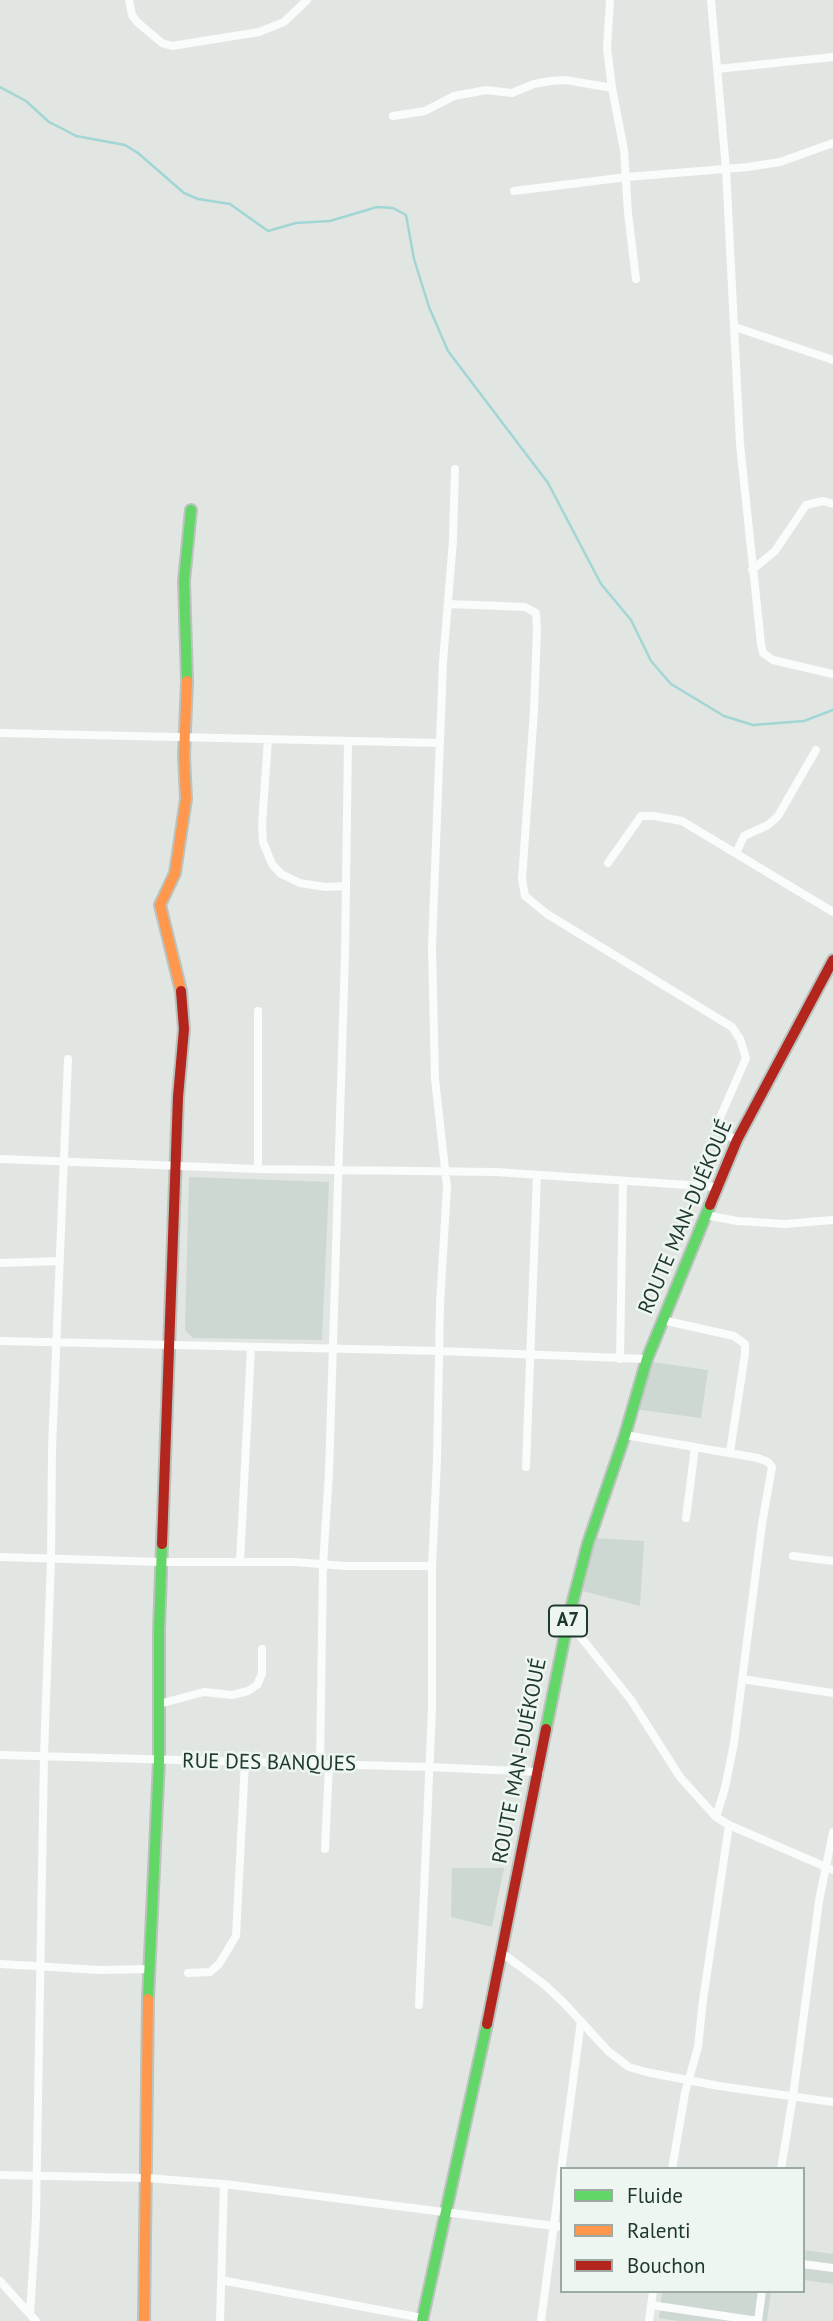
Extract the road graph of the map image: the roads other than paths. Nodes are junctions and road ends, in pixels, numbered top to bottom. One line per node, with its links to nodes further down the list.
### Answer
1 (129, 0): 2 (street)
2 (307, 0)
3 (610, 0): 7 (street)
4 (711, 0): 6 (street)
5 (833, 57): 6 (street)
6 (717, 69): 10 (street)
7 (612, 88): 8 (street); 11 (street)
8 (393, 116)
9 (833, 143): 10 (street)
10 (726, 169): 11 (street); 14 (street)
11 (627, 177): 12 (street); 13 (street)
12 (514, 191)
13 (636, 279)
14 (735, 327): 15 (street); 19 (street)
15 (833, 360)
16 (455, 468): 20 (street)
17 (833, 504): 19 (street)
18 (191, 510): 23 (street)
19 (752, 570): 21 (street)
20 (448, 604): 26 (street); 36 (street)
21 (833, 674)
22 (0, 733): 23 (street)
23 (184, 737): 24 (street); 39 (street)
24 (268, 739): 25 (street); 30 (street)
25 (348, 742): 26 (street); 30 (street)
26 (439, 743): 42 (street)
27 (816, 750): 28 (street)
28 (736, 853): 29 (street); 31 (street)
29 (608, 863)
30 (346, 886): 41 (street)
31 (833, 912)
32 (833, 960): 33 (street, ROUTE MAN-DUÉKOUÉ / A7)
33 (829, 977): 36 (street, ROUTE MAN-DUÉKOUÉ / A7)
34 (258, 1011): 40 (street)
35 (68, 1059): 38 (street)
36 (737, 1140): 45 (street, ROUTE MAN-DUÉKOUÉ / A7)
37 (0, 1159): 38 (street)
38 (64, 1161): 39 (street); 48 (street)
39 (176, 1166): 40 (street); 53 (street)
40 (258, 1169): 41 (street)
41 (337, 1170): 42 (street); 55 (street)
42 (446, 1171): 43 (street); 56 (street)
43 (537, 1175): 44 (street); 57 (street)
44 (623, 1182): 45 (street); 58 (street)
45 (717, 1187): 46 (street, ROUTE MAN-DUÉKOUÉ / A7)
46 (705, 1214): 47 (street); 50 (street, ROUTE MAN-DUÉKOUÉ / A7)
47 (833, 1220)
48 (60, 1261): 49 (street); 52 (street)
49 (0, 1264)
50 (662, 1320): 59 (street, ROUTE MAN-DUÉKOUÉ / A7); 62 (street)
51 (0, 1341): 52 (street)
52 (56, 1343): 53 (street); 67 (street)
53 (170, 1346): 54 (street); 68 (street)
54 (251, 1348): 55 (street); 69 (street)
55 (332, 1349): 56 (street); 71 (street)
56 (439, 1351): 57 (street); 72 (street)
57 (529, 1355): 58 (street); 63 (street)
58 (620, 1359): 59 (street)
59 (647, 1359): 60 (street, ROUTE MAN-DUÉKOUÉ / A7)
60 (625, 1434): 61 (street); 73 (street, ROUTE MAN-DUÉKOUÉ / A7)
61 (695, 1447): 62 (street); 64 (street)
62 (730, 1452): 75 (street)
63 (526, 1467)
64 (686, 1518)
65 (793, 1556): 70 (street)
66 (0, 1557): 67 (street)
67 (51, 1559): 68 (street); 79 (street)
68 (162, 1562): 69 (street); 77 (street)
69 (240, 1562): 71 (street)
70 (833, 1562)
71 (323, 1565): 72 (street); 82 (street)
72 (432, 1566): 83 (street)
73 (568, 1620): 84 (street, ROUTE MAN-DUÉKOUÉ / A7); 85 (street)
74 (262, 1649): 77 (street)
75 (742, 1679): 76 (street); 85 (street)
76 (833, 1693)
77 (159, 1703): 80 (street)
78 (0, 1755): 79 (street, RUE DES BANQUES)
79 (44, 1756): 80 (street, RUE DES BANQUES); 92 (street)
80 (159, 1761): 81 (street, RUE DES BANQUES); 93 (street)
81 (246, 1762): 82 (street, RUE DES BANQUES); 94 (street)
82 (324, 1765): 83 (street, RUE DES BANQUES); 88 (street)
83 (429, 1767): 84 (street, RUE DES BANQUES); 95 (street)
84 (539, 1772): 90 (street, ROUTE MAN-DUÉKOUÉ / A7)
85 (716, 1817): 86 (street)
86 (729, 1825): 89 (street); 97 (street)
87 (833, 1832): 89 (street)
88 (325, 1849)
89 (829, 1868): 98 (street)
90 (502, 1954): 96 (street); 108 (street, ROUTE MAN-DUÉKOUÉ / A7)
91 (0, 1964): 92 (street)
92 (41, 1966): 93 (street); 104 (street)
93 (149, 1969): 105 (street)
94 (188, 1973)
95 (419, 2005)
96 (581, 2021): 97 (street); 100 (street)
97 (689, 2080): 98 (street); 101 (street)
98 (793, 2096): 99 (street); 102 (street)
99 (833, 2102)
100 (565, 2167)
101 (672, 2167)
102 (781, 2167)
103 (0, 2175): 104 (street)
104 (37, 2175): 105 (street); 117 (street)
105 (147, 2178): 106 (street); 119 (street)
106 (223, 2184): 108 (street); 112 (street)
107 (560, 2209): 109 (street)
108 (447, 2212): 109 (street); 118 (street, ROUTE MAN-DUÉKOUÉ / A7)
109 (558, 2227): 121 (street)
110 (805, 2264): 111 (street)
111 (833, 2268)
112 (221, 2280): 118 (street); 120 (street)
113 (0, 2281): 117 (street)
114 (653, 2293): 116 (street)
115 (762, 2293): 123 (street)
116 (651, 2305): 122 (street); 123 (street)
117 (33, 2317)
118 (422, 2320)
119 (144, 2321)
120 (220, 2321)
121 (541, 2321)
122 (649, 2321)
123 (758, 2321)

